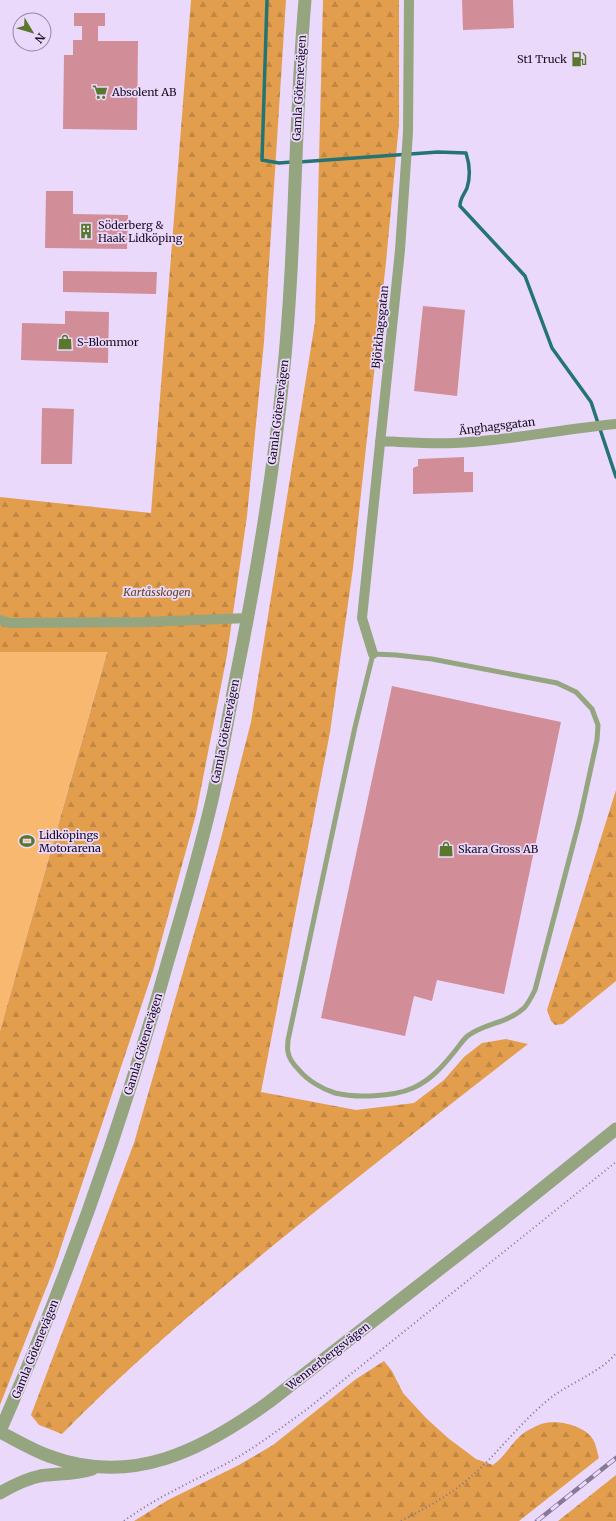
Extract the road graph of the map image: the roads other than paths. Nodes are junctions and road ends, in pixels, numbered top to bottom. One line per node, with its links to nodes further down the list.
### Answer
1 (305, 0): 5 (street, Gamla Götenevägen)
2 (409, 0): 4 (street, Björkhagsgatan)
3 (616, 424): 4 (street, Änghagsgatan)
4 (380, 441): 7 (street, Björkhagsgatan)
5 (248, 618): 6 (street); 9 (street, Gamla Götenevägen)
6 (0, 620)
7 (373, 654): 7 (lane)
8 (616, 1129): 10 (street, Wennerbergsvägen)
9 (0, 1431): 10 (street, Wennerbergsvägen)
10 (96, 1468): 11 (street)
11 (0, 1493)

